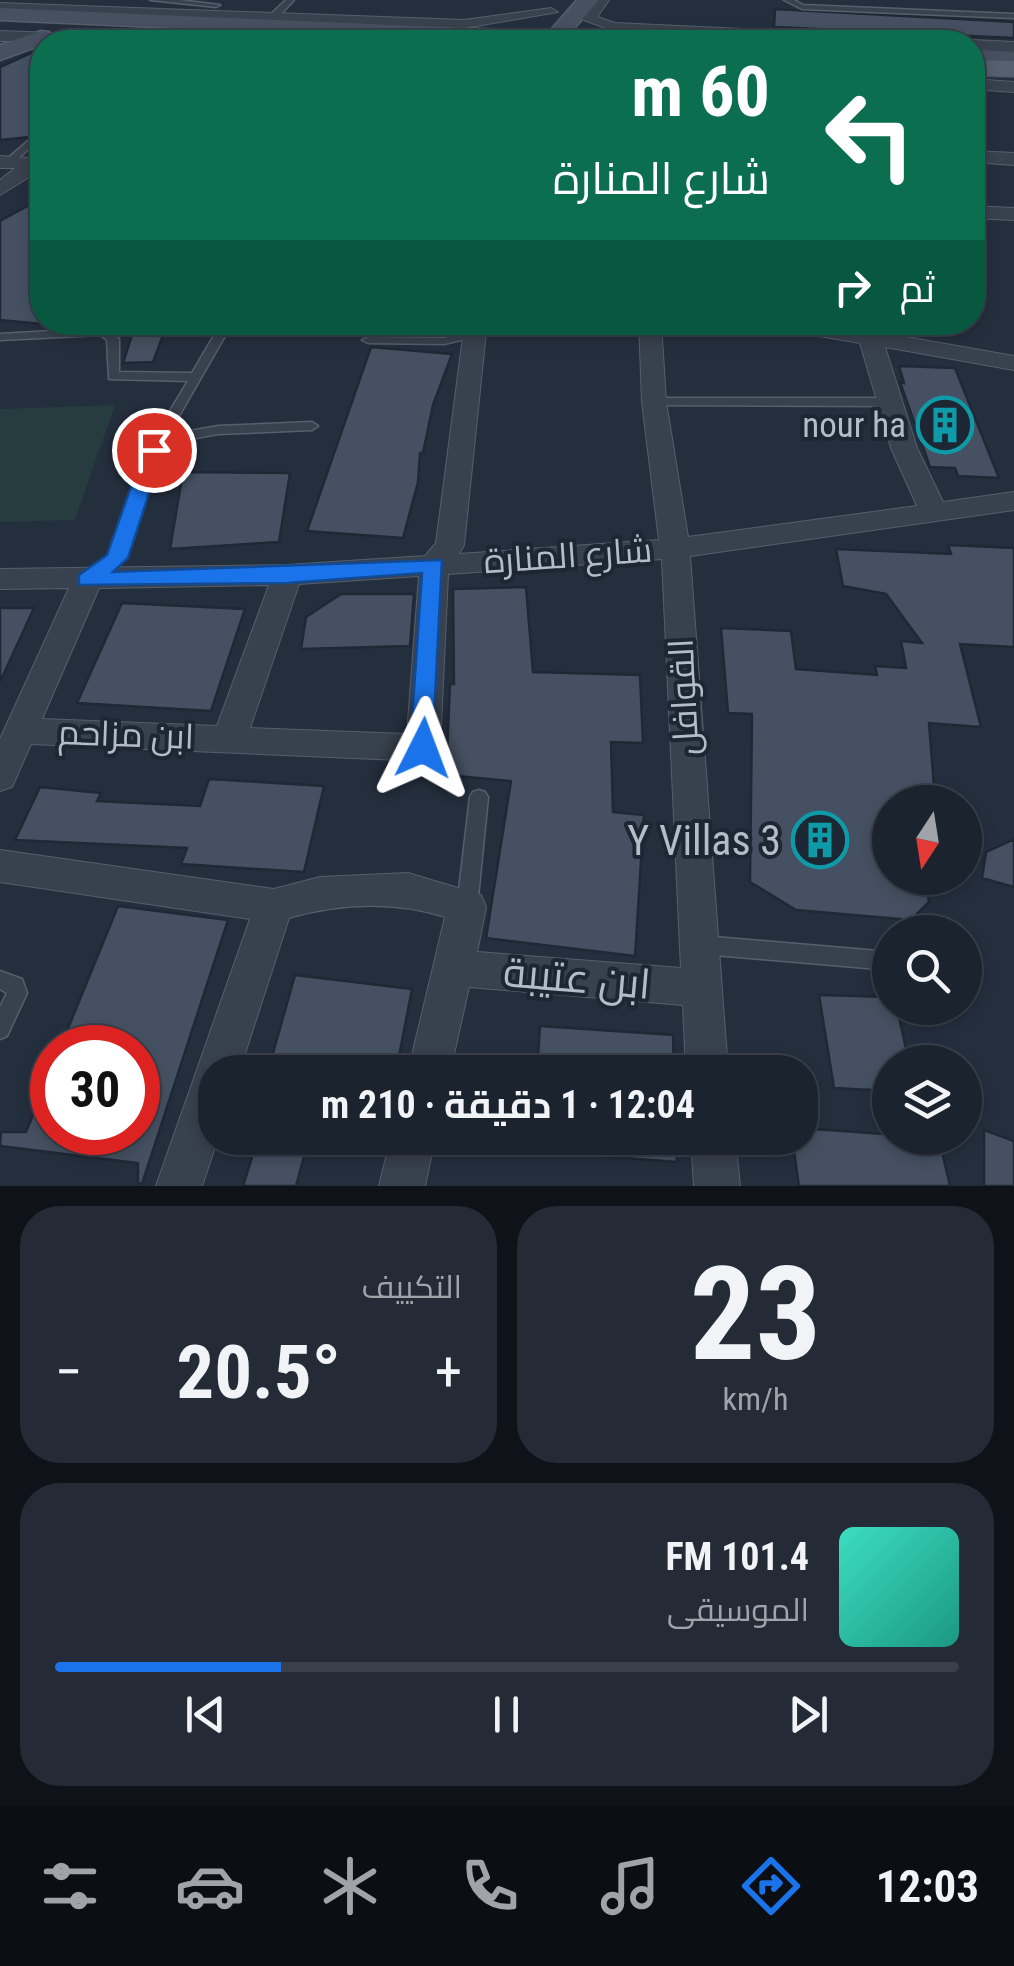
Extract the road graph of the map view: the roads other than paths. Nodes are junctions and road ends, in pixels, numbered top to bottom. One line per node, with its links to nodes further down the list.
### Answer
1 (290, 0): 11 (lane)
2 (589, 0): 7 (main road)
3 (602, 0): 19 (street)
4 (788, 0): 9 (lane)
5 (885, 0): 6 (lane)
6 (951, 1)
7 (562, 9): 11 (street); 17 (main road); 18 (main road)
8 (221, 10): 10 (street); 11 (main road)
9 (1014, 16)
10 (145, 22): 13 (street); 14 (main road); 15 (main road); 21 (main road); 21 (street)
11 (272, 22): 12 (main road); 16 (main road)
12 (55, 30)
13 (90, 30)
14 (192, 30)
15 (205, 30)
16 (360, 30)
17 (500, 30)
18 (591, 30)
19 (666, 30)
20 (30, 31): 21 (main road)
21 (1, 32): 22 (main road)
22 (30, 36)
23 (985, 46): 24 (street)
24 (1014, 47)
25 (985, 58): 26 (main road)
26 (1014, 59)
27 (985, 78): 28 (main road)
28 (1014, 78)
29 (985, 157): 31 (street)
30 (30, 158): 32 (street)
31 (1014, 159)
32 (4, 162)
33 (30, 162): 34 (street)
34 (0, 189)
35 (985, 213): 36 (street)
36 (1014, 214)
37 (35, 335): 45 (lane)
38 (108, 335): 48 (lane)
39 (221, 335): 48 (lane)
40 (458, 335): 46 (lane)
41 (474, 335): 56 (street)
42 (651, 335): 49 (street, القوافل)
43 (858, 335): 50 (street)
44 (872, 335): 47 (street)
45 (0, 337)
46 (368, 340)
47 (1014, 364)
48 (198, 377): 52 (lane)
49 (654, 402): 50 (lane); 55 (street, القوافل)
50 (889, 402): 54 (street)
51 (312, 426): 52 (lane)
52 (156, 445): 59 (lane)
53 (1014, 501): 54 (street, شارع المنارة)
54 (934, 510): 55 (street, شارع المنارة)
55 (672, 549): 56 (street, شارع المنارة); 67 (street, القوافل)
56 (434, 565): 57 (street, شارع المنارة); 61 (street, ابن مزاحم)
57 (287, 575): 59 (street, شارع المنارة); 61 (street, ابن مزاحم)
58 (0, 579): 59 (street, شارع المنارة)
59 (87, 580): 60 (street)
60 (24, 731): 61 (street, ابن مزاحم); 62 (street)
61 (229, 739)
62 (0, 777)
63 (479, 797): 66 (lane)
64 (0, 866): 65 (street)
65 (274, 906): 66 (street); 73 (street)
66 (468, 907): 69 (street)
67 (698, 945): 68 (lane); 71 (street, القوافل)
68 (872, 959)
69 (454, 968): 71 (street, ابن عتيبة); 74 (street)
70 (0, 980): 72 (lane)
71 (700, 988): 75 (street, القوافل)
72 (0, 1029)
73 (224, 1055)
74 (433, 1055)
75 (706, 1055)
76 (198, 1131): 79 (street)
77 (409, 1155): 80 (street)
78 (714, 1155): 81 (street)
79 (179, 1186)
80 (402, 1186)
81 (717, 1186)

